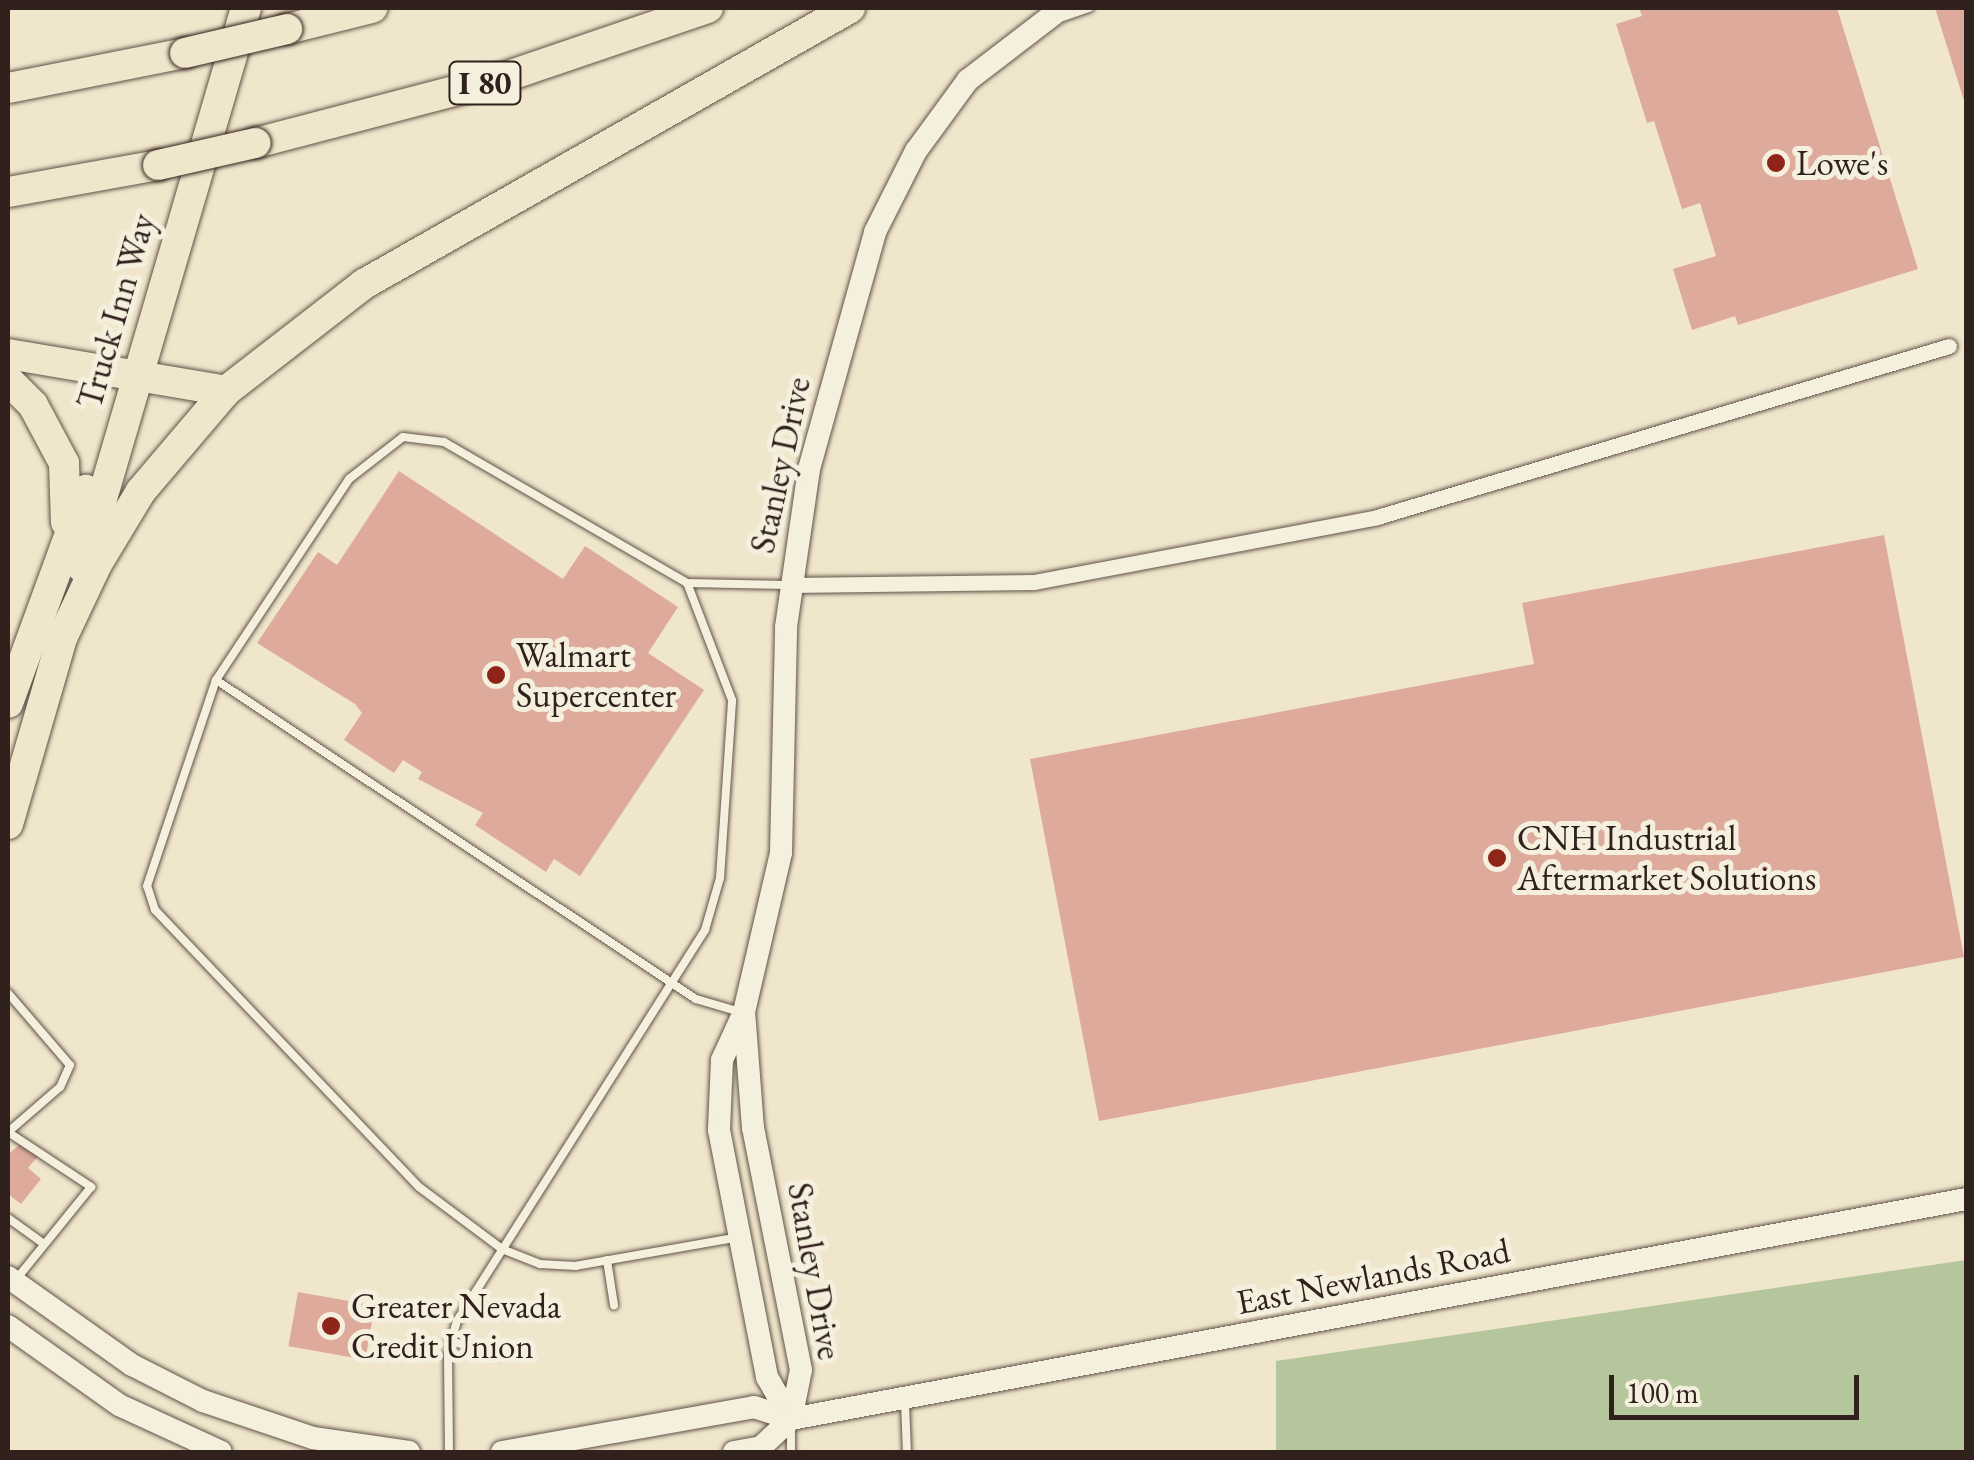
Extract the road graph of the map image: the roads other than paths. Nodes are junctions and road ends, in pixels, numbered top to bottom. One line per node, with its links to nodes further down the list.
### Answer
1 (246, 8): 12 (highway, Truck Inn Way)
2 (372, 8): 8 (highway, bridge)
3 (708, 8): 9 (highway, I 80, bridge)
4 (850, 8): 14 (highway)
5 (1062, 8): 7 (street, Stanley Drive)
6 (1089, 8): 7 (lane)
7 (1030, 30): 17 (street, Stanley Drive)
8 (8, 88)
9 (8, 192)
10 (1948, 346): 17 (street)
11 (8, 354): 12 (highway)
12 (135, 377): 14 (highway); 15 (highway); 18 (highway, Truck Inn Way)
13 (8, 380): 15 (highway)
14 (226, 391): 18 (highway)
15 (57, 560): 20 (highway)
16 (687, 583): 17 (lane); 19 (lane); 22 (lane)
17 (790, 585): 24 (street, Stanley Drive)
18 (62, 638): 21 (highway)
19 (216, 680): 22 (lane); 30 (lane)
20 (8, 704)
21 (8, 824)
22 (669, 980): 24 (lane); 30 (lane)
23 (8, 993): 25 (lane)
24 (744, 1012): 28 (street, Stanley Drive); 38 (street, Stanley Drive)
25 (8, 1132): 29 (lane)
26 (1966, 1199): 37 (street, East Newlands Road)
27 (8, 1218): 29 (lane)
28 (739, 1238): 31 (lane); 38 (street, Stanley Drive)
29 (44, 1244): 32 (lane)
30 (502, 1249): 31 (lane); 35 (lane)
31 (607, 1260): 33 (lane)
32 (11, 1280): 40 (street)
33 (614, 1305)
34 (8, 1326): 39 (street)
35 (450, 1341): 36 (lane); 41 (lane)
36 (503, 1354)
37 (905, 1398): 38 (street, East Newlands Road); 45 (lane)
38 (791, 1419): 42 (street, East Newlands Road); 43 (street, East Newlands Road); 44 (lane)
39 (221, 1452)
40 (410, 1452)
41 (449, 1452)
42 (502, 1452)
43 (734, 1452)
44 (791, 1452)
45 (908, 1452)

